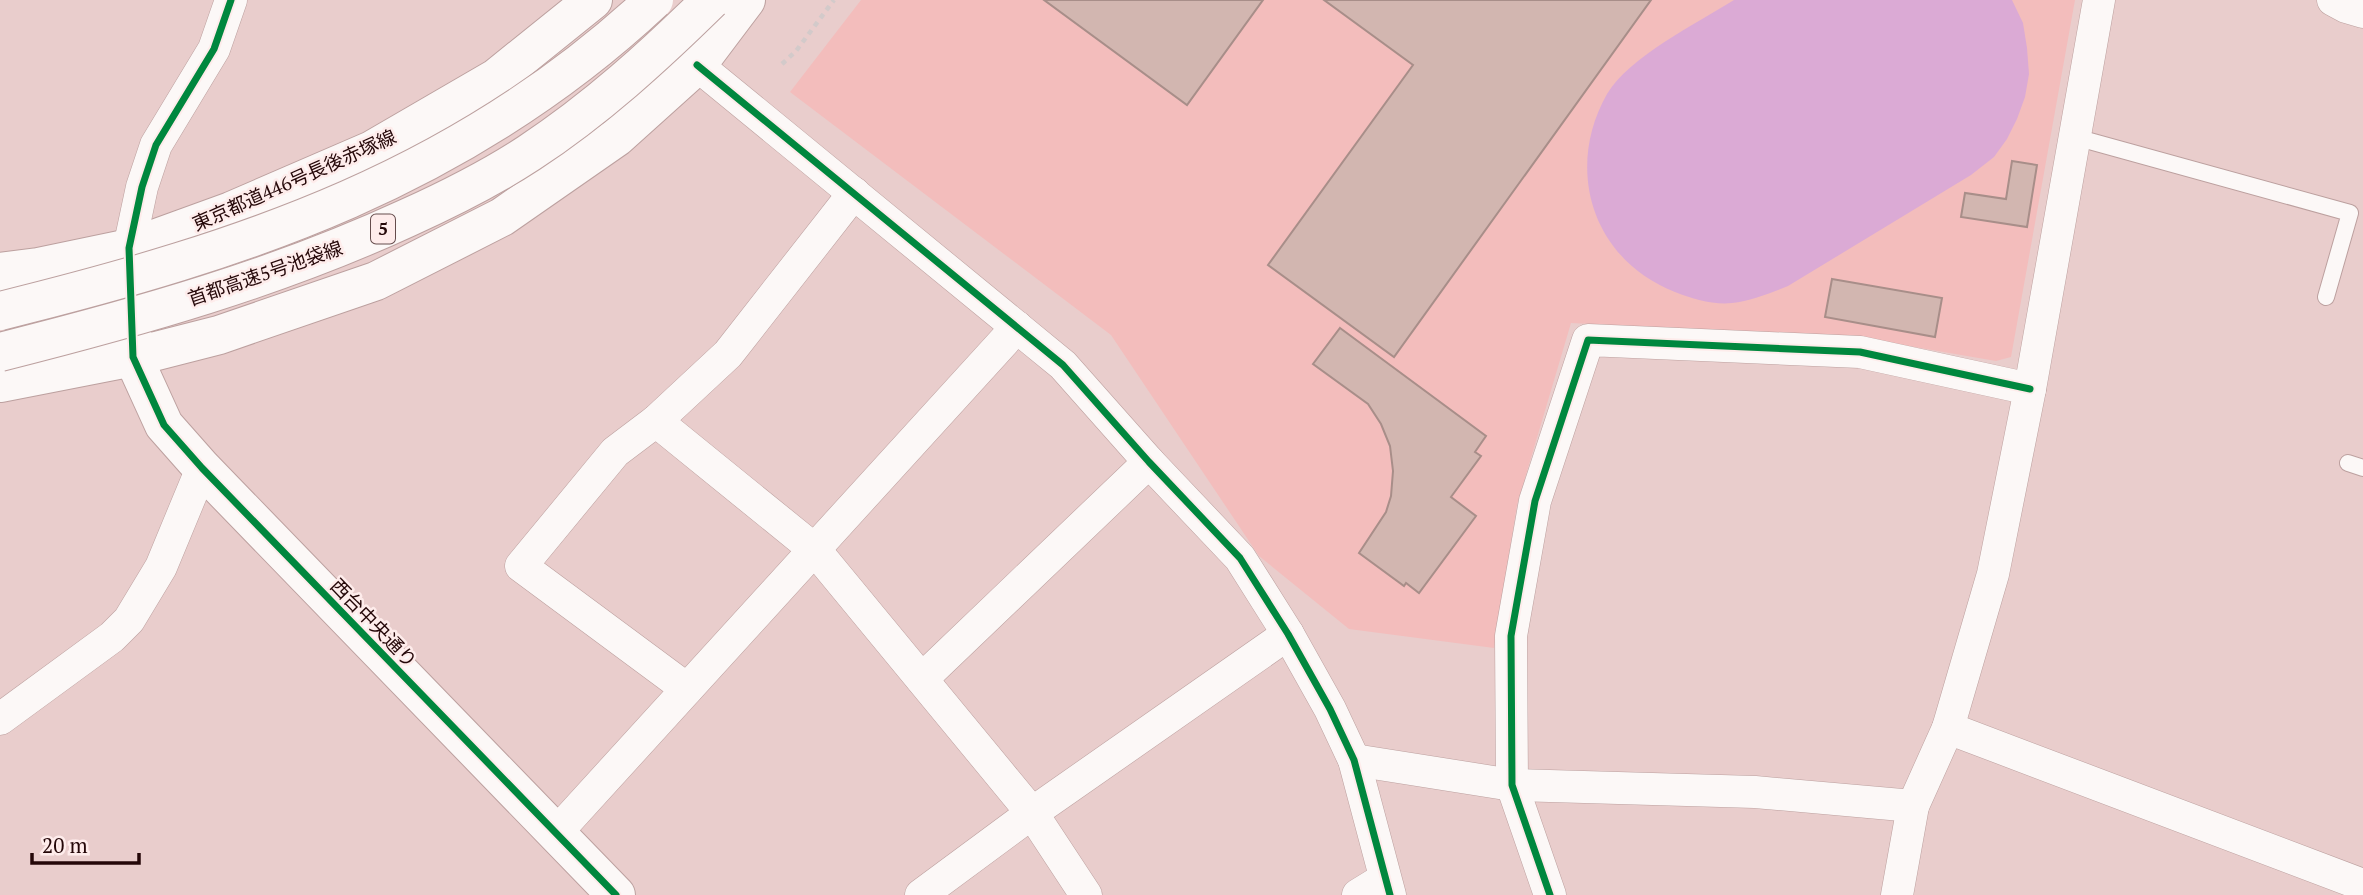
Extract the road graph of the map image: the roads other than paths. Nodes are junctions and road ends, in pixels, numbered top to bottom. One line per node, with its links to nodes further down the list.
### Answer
1 (231, 0): 12 (street)
2 (653, 0): 15 (main road, 首都高速5号池袋線 / 5, bridge)
3 (711, 0): 17 (main road, 首都高速5号池袋線 / 5, bridge)
4 (747, 0): 9 (main road)
5 (2099, 0): 10 (street)
6 (2333, 0): 8 (street)
7 (577, 4): 12 (main road, 東京都道446号長後赤塚線)
8 (2363, 12)
9 (697, 65): 11 (street); 18 (main road)
10 (2075, 137): 14 (lane); 20 (street)
11 (854, 193): 16 (street); 21 (street)
12 (129, 248): 13 (main road, 東京都道446号長後赤塚線); 18 (main road)
13 (0, 272)
14 (2326, 297)
15 (0, 311)
16 (1017, 327): 22 (street); 24 (street)
17 (0, 352)
18 (133, 357): 19 (main road); 23 (main road, 西台中央通り)
19 (0, 383)
20 (2030, 389): 29 (street); 31 (street)
21 (656, 421): 24 (street); 27 (street)
22 (1149, 462): 25 (street); 26 (street)
23 (202, 468): 28 (street); 34 (main road, 西台中央通り)
24 (815, 550): 26 (street); 27 (street)
25 (1288, 634): 30 (street); 33 (street)
26 (922, 680): 33 (street)
27 (687, 690): 34 (street)
28 (6, 707)
29 (1948, 728): 32 (street); 35 (street)
30 (1354, 761): 31 (street); 36 (street)
31 (1512, 785): 32 (street); 40 (street)
32 (1913, 806): 41 (street)
33 (1032, 813): 38 (street); 39 (street)
34 (556, 833): 37 (main road, 西台中央通り)
35 (2363, 885)
36 (1377, 890)
37 (617, 895)
38 (921, 895)
39 (1086, 895)
40 (1550, 895)
41 (1897, 895)

